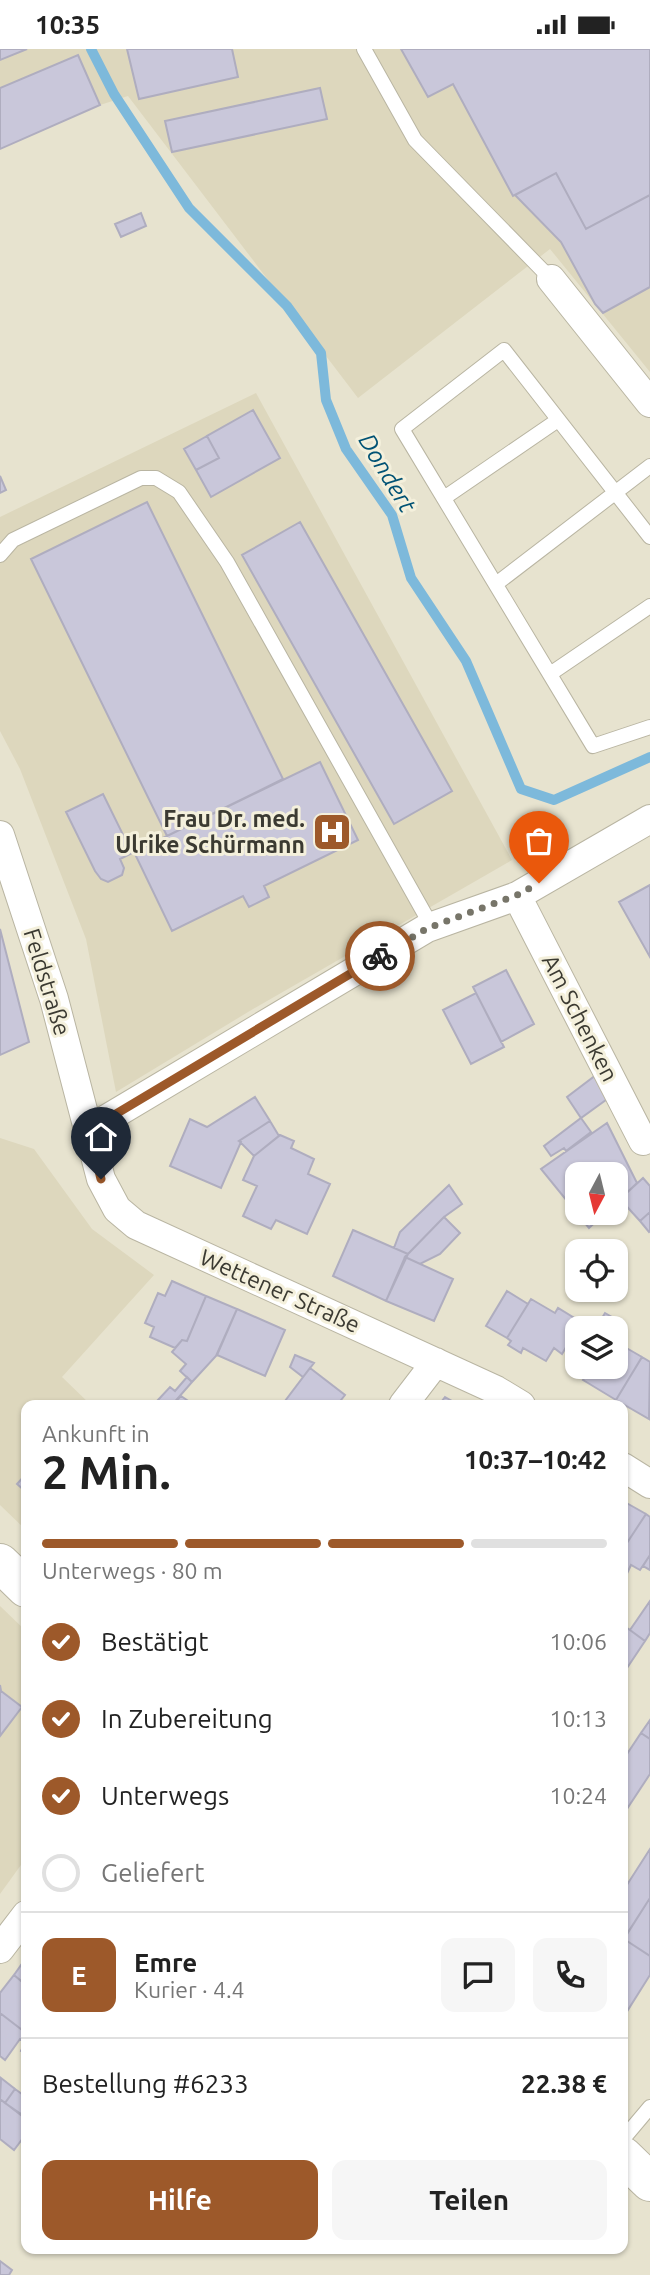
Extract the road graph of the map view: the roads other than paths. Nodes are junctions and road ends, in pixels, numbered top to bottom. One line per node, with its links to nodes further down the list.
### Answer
1 (364, 49): 2 (lane)
2 (551, 279): 3 (street)
3 (650, 403)
4 (558, 420): 6 (lane); 7 (lane); 7 (lane)
5 (650, 466): 6 (lane)
6 (615, 493): 8 (lane); 10 (lane)
7 (444, 498): 10 (lane)
8 (650, 537)
9 (0, 555): 17 (lane)
10 (496, 584): 12 (lane)
11 (650, 606): 12 (lane)
12 (550, 674): 13 (lane)
13 (650, 727)
14 (650, 819): 16 (street)
15 (0, 835): 18 (street, Feldstraße)
16 (517, 895): 17 (street); 19 (street, Am Schenken)
17 (432, 927): 18 (street)
18 (89, 1130): 20 (street, Wettener Straße)
19 (643, 1141)
20 (436, 1362): 21 (street); 22 (street, Wettener Straße)
21 (407, 1400)
22 (511, 1400)
23 (628, 1470): 24 (street)
24 (650, 1484)
25 (0, 1563): 26 (main road)
26 (21, 1583)
27 (21, 1922): 28 (street)
28 (0, 1949)
29 (650, 2107): 30 (lane)
30 (628, 2133)
31 (628, 2161): 32 (main road)
32 (650, 2182)

